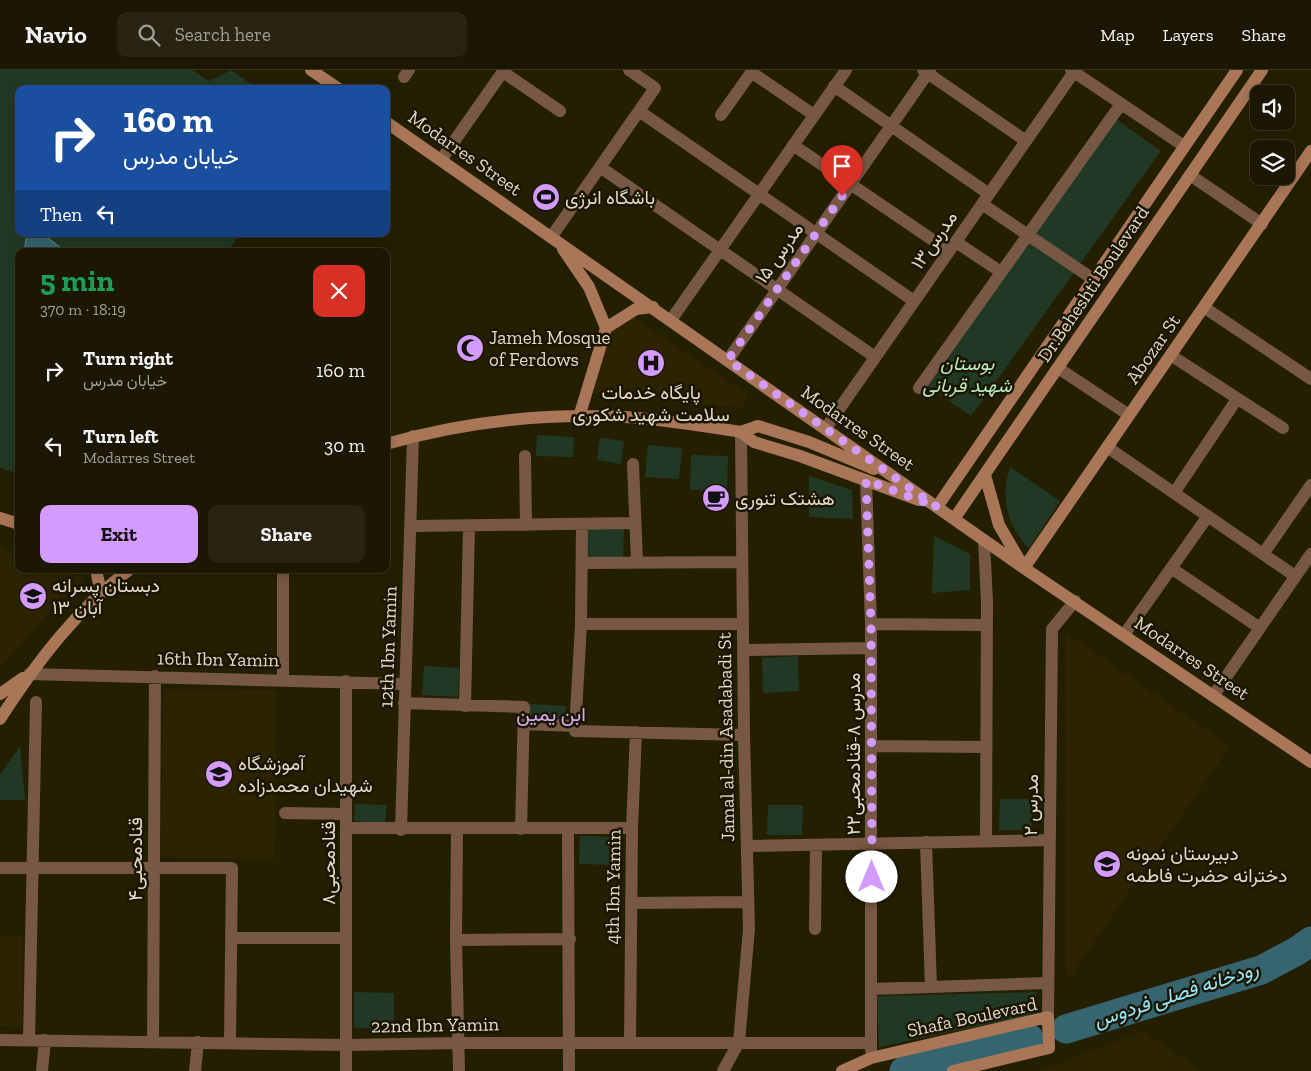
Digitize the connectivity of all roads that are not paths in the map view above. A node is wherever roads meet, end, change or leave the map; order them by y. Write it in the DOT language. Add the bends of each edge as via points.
graph roads {
  1 [pos="312,70"];
  2 [pos="631,70"];
  3 [pos="846,70"];
  4 [pos="1237,70"];
  5 [pos="1262,70"];
  6 [pos="504,71"];
  7 [pos="752,71"];
  8 [pos="927,71"];
  9 [pos="1072,71"];
  10 [pos="333,85"];
  11 [pos="834,86"];
  12 [pos="1122,104"];
  13 [pos="560,111"];
  14 [pos="639,111"];
  15 [pos="721,115"];
  16 [pos="814,115"];
  17 [pos="390,125"];
  18 [pos="891,126"];
  19 [pos="1026,141"];
  20 [pos="793,145"];
  21 [pos="1184,146"];
  22 [pos="1311,152"];
  23 [pos="441,160"];
  24 [pos="600,167"];
  25 [pos="1190,175"];
  26 [pos="851,184"];
  27 [pos="759,194"];
  28 [pos="986,199"];
  29 [pos="1262,224"];
  30 [pos="816,234"];
  31 [pos="1028,235"];
  32 [pos="552,236"];
  33 [pos="953,246"];
  34 [pos="720,250"];
  35 [pos="1001,272"];
  36 [pos="1093,279"];
  37 [pos="777,289"];
  38 [pos="914,301"];
  39 [pos="653,307"];
  40 [pos="1205,308"];
  41 [pos="671,320"];
  42 [pos="606,328"];
  43 [pos="1172,356"];
  44 [pos="875,357"];
  45 [pos="728,360"];
  46 [pos="1058,368"];
  47 [pos="1311,379"];
  48 [pos="919,388"];
  49 [pos="1237,399"];
  50 [pos="1129,415"];
  51 [pos="580,417"];
  52 [pos="826,428"];
  53 [pos="1283,428"];
  54 [pos="741,432"];
  55 [pos="413,436"];
  56 [pos="984,438"];
  57 [pos="390,443"];
  58 [pos="1107,447"];
  59 [pos="1002,450"];
  60 [pos="526,456"];
  61 [pos="633,464"];
  62 [pos="985,475"];
  63 [pos="898,479"];
  64 [pos="866,480"];
  65 [pos="1311,485"];
  66 [pos="1174,493"];
  67 [pos="937,507"];
  68 [pos="1208,516"];
  69 [pos="0,518"];
  70 [pos="954,519"];
  71 [pos="15,523"];
  72 [pos="635,523"];
  73 [pos="582,524"];
  74 [pos="526,525"];
  75 [pos="412,526"];
  76 [pos="469,526"];
  77 [pos="984,540"];
  78 [pos="1263,554"];
  79 [pos="1311,554"];
  80 [pos="637,561"];
  81 [pos="742,562"];
  82 [pos="582,563"];
  83 [pos="1024,568"];
  84 [pos="1171,568"];
  85 [pos="97,573"];
  86 [pos="125,573"];
  87 [pos="283,573"];
  88 [pos="1296,576"];
  89 [pos="100,594"];
  90 [pos="1076,601"];
  91 [pos="581,624"];
  92 [pos="744,624"];
  93 [pos="871,624"];
  94 [pos="987,625"];
  95 [pos="1260,628"];
  96 [pos="1124,635"];
  97 [pos="871,648"];
  98 [pos="744,650"];
  99 [pos="29,674"];
  100 [pos="155,676"];
  101 [pos="283,679"];
  102 [pos="346,681"];
  103 [pos="405,684"];
  104 [pos="0,694"];
  105 [pos="1214,696"];
  106 [pos="36,702"];
  107 [pos="404,703"];
  108 [pos="465,706"];
  109 [pos="0,719"];
  110 [pos="524,724"];
  111 [pos="575,729"];
  112 [pos="636,732"];
  113 [pos="744,735"];
  114 [pos="872,746"];
  115 [pos="986,747"];
  116 [pos="1310,760"];
  117 [pos="285,813"];
  118 [pos="346,814"];
  119 [pos="346,828"];
  120 [pos="632,828"];
  121 [pos="521,829"];
  122 [pos="568,829"];
  123 [pos="401,830"];
  124 [pos="457,830"];
  125 [pos="1050,840"];
  126 [pos="986,841"];
  127 [pos="926,842"];
  128 [pos="872,843"];
  129 [pos="816,845"];
  130 [pos="747,846"];
  131 [pos="0,868"];
  132 [pos="34,868"];
  133 [pos="154,868"];
  134 [pos="748,902"];
  135 [pos="631,903"];
  136 [pos="815,929"];
  137 [pos="231,938"];
  138 [pos="346,938"];
  139 [pos="570,938"];
  140 [pos="456,940"];
  141 [pos="1048,983"];
  142 [pos="931,987"];
  143 [pos="872,989"];
  144 [pos="1048,1017"];
  145 [pos="0,1040"];
  146 [pos="29,1040"];
  147 [pos="44,1040"];
  148 [pos="153,1042"];
  149 [pos="198,1042"];
  150 [pos="230,1042"];
  151 [pos="739,1042"];
  152 [pos="459,1043"];
  153 [pos="569,1043"];
  154 [pos="630,1043"];
  155 [pos="871,1043"];
  156 [pos="347,1046"];
  157 [pos="871,1058"];
  158 [pos="957,1070"];
  159 [pos="42,1071"];
  160 [pos="195,1071"];
  161 [pos="346,1071"];
  162 [pos="459,1071"];
  163 [pos="569,1071"];
  164 [pos="722,1071"];
  165 [pos="842,1071"];
  1 -- 10 [label="main road"];
  2 -- 14 [label="street" via="655,88"];
  3 -- 11 [label="street"];
  4 -- 21 [label="main road, Dr.Beheshti Boulevard"];
  5 -- 25 [label="main road, Dr.Beheshti Boulevard"];
  6 -- 13 [label="street"];
  6 -- 23 [label="street"];
  7 -- 15 [label="street"];
  7 -- 16 [label="street"];
  8 -- 18 [label="street, مدرس ۱۵"];
  8 -- 19 [label="street"];
  9 -- 12 [label="street"];
  9 -- 19 [label="street, مدرس۱۳"];
  11 -- 16 [label="street"];
  11 -- 18 [label="street"];
  12 -- 21 [label="street"];
  12 -- 31 [label="street"];
  14 -- 24 [label="street"];
  14 -- 27 [label="street"];
  16 -- 20 [label="street"];
  17 -- 23 [label="main road, Modarres Street"];
  18 -- 26 [label="street, مدرس ۱۵"];
  18 -- 28 [label="street"];
  19 -- 28 [label="street, مدرس۱۳"];
  20 -- 26 [label="street"];
  20 -- 27 [label="street"];
  21 -- 36 [label="main road, Dr.Beheshti Boulevard"];
  22 -- 29 [label="main road, Abozar St"];
  23 -- 32 [label="main road, Modarres Street"];
  24 -- 32 [label="street"];
  24 -- 34 [label="street"];
  25 -- 29 [label="street"];
  25 -- 46 [label="main road, Dr.Beheshti Boulevard"];
  26 -- 30 [label="street, مدرس ۱۵"];
  26 -- 33 [label="street"];
  27 -- 30 [label="street"];
  27 -- 34 [label="street"];
  28 -- 31 [label="street"];
  28 -- 33 [label="street, مدرس۱۳"];
  29 -- 40 [label="main road, Abozar St"];
  30 -- 37 [label="street, مدرس ۱۵"];
  30 -- 38 [label="street"];
  31 -- 35 [label="street"];
  31 -- 36 [label="street"];
  32 -- 39 [label="main road, Modarres Street"];
  32 -- 42 [label="main road" via="580,271"];
  33 -- 35 [label="street"];
  33 -- 38 [label="street, مدرس۱۳"];
  34 -- 37 [label="street"];
  34 -- 41 [label="street"];
  35 -- 48 [label="street"];
  36 -- 56 [label="main road, Dr.Beheshti Boulevard"];
  37 -- 44 [label="street"];
  37 -- 45 [label="street, مدرس ۱۵"];
  38 -- 44 [label="street, مدرس۱۳"];
  39 -- 41 [label="main road, Modarres Street"];
  39 -- 42 [label="main road" via="636,309"];
  40 -- 43 [label="main road, Abozar St"];
  40 -- 47 [label="street"];
  41 -- 45 [label="main road, Modarres Street"];
  42 -- 51 [label="main road"];
  43 -- 49 [label="street"];
  43 -- 50 [label="main road, Abozar St"];
  44 -- 52 [label="street, مدرس۱۳"];
  45 -- 52 [label="main road, Modarres Street"];
  46 -- 50 [label="street"];
  46 -- 59 [label="main road, Dr.Beheshti Boulevard"];
  49 -- 53 [label="street"];
  49 -- 66 [label="street"];
  50 -- 58 [label="main road, Abozar St"];
  51 -- 54 [label="main road" via="624,417"];
  51 -- 55 [label="main road" via="495,422"];
  52 -- 63 [label="main road, Modarres Street"];
  54 -- 63 [label="main road" via="758,426 809,442"];
  54 -- 64 [label="main road" via="754,442"];
  54 -- 81 [label="street, Jamal al-din Asadabadi St"];
  55 -- 57 [label="main road"];
  55 -- 75 [label="street, 12th Ibn Yamin"];
  56 -- 59 [label="main road"];
  56 -- 67 [label="main road, Dr.Beheshti Boulevard"];
  58 -- 66 [label="street"];
  58 -- 83 [label="main road, Abozar St"];
  59 -- 62 [label="main road, Dr.Beheshti Boulevard"];
  60 -- 74 [label="street"];
  61 -- 72 [label="street"];
  62 -- 70 [label="main road, Dr.Beheshti Boulevard"];
  62 -- 83 [label="main road" via="999,525"];
  63 -- 67 [label="main road, Modarres Street"];
  64 -- 67 [label="main road"];
  64 -- 93 [label="street, مدرس ۸-قنادمحبی۲۲"];
  65 -- 78 [label="street"];
  66 -- 68 [label="street"];
  67 -- 70 [label="main road, Modarres Street"];
  68 -- 78 [label="street"];
  68 -- 84 [label="street"];
  69 -- 71 [label="main road"];
  70 -- 77 [label="main road, Modarres Street"];
  72 -- 73 [label="street"];
  72 -- 80 [label="street"];
  73 -- 74 [label="street"];
  73 -- 82 [label="street"];
  74 -- 76 [label="street"];
  75 -- 76 [label="street"];
  75 -- 103 [label="street, 12th Ibn Yamin"];
  76 -- 108 [label="street"];
  77 -- 83 [label="main road, Modarres Street"];
  77 -- 94 [label="street"];
  78 -- 88 [label="street"];
  79 -- 88 [label="street"];
  80 -- 81 [label="street"];
  80 -- 82 [label="street"];
  81 -- 92 [label="street, Jamal al-din Asadabadi St"];
  82 -- 91 [label="street"];
  83 -- 90 [label="main road, Modarres Street"];
  84 -- 95 [label="street"];
  84 -- 96 [label="street"];
  85 -- 89 [label="main road"];
  86 -- 89 [label="main road"];
  87 -- 101 [label="street"];
  88 -- 95 [label="street"];
  89 -- 99 [label="main road"];
  90 -- 96 [label="main road, Modarres Street"];
  90 -- 125 [label="street, مدرس ۲" via="1052,629"];
  91 -- 92 [label="street"];
  91 -- 111 [label="street"];
  92 -- 98 [label="street, Jamal al-din Asadabadi St"];
  93 -- 94 [label="street"];
  93 -- 97 [label="street, مدرس ۸-قنادمحبی۲۲"];
  94 -- 115 [label="street"];
  95 -- 105 [label="street"];
  96 -- 105 [label="main road, Modarres Street"];
  97 -- 98 [label="street"];
  97 -- 114 [label="street, مدرس ۸-قنادمحبی۲۲"];
  98 -- 113 [label="street, Jamal al-din Asadabadi St"];
  99 -- 100 [label="street, 16th Ibn Yamin"];
  99 -- 104 [label="main road"];
  99 -- 109 [label="main road"];
  100 -- 101 [label="street, 16th Ibn Yamin"];
  100 -- 133 [label="street, قنادمحبی۴"];
  101 -- 102 [label="street, 16th Ibn Yamin"];
  102 -- 103 [label="street, 16th Ibn Yamin"];
  102 -- 118 [label="street, قنادمحبی۸"];
  103 -- 107 [label="street, 12th Ibn Yamin"];
  105 -- 116 [label="main road, Modarres Street"];
  106 -- 132 [label="street"];
  107 -- 108 [label="street"];
  107 -- 123 [label="street, 12th Ibn Yamin"];
  108 -- 110 [label="street" via="524,707"];
  110 -- 111 [label="street"];
  110 -- 121 [label="street"];
  111 -- 112 [label="street"];
  112 -- 113 [label="street"];
  112 -- 120 [label="street, 4th Ibn Yamin"];
  113 -- 130 [label="street, Jamal al-din Asadabadi St"];
  114 -- 115 [label="street"];
  114 -- 128 [label="street, مدرس ۸-قنادمحبی۲۲"];
  115 -- 126 [label="street"];
  117 -- 118 [label="street"];
  118 -- 119 [label="street, قنادمحبی۸"];
  119 -- 123 [label="street"];
  119 -- 138 [label="street, قنادمحبی۸"];
  120 -- 122 [label="street"];
  120 -- 135 [label="street, 4th Ibn Yamin"];
  121 -- 122 [label="street"];
  121 -- 124 [label="street"];
  122 -- 139 [label="street"];
  123 -- 124 [label="street"];
  124 -- 140 [label="street"];
  125 -- 126 [label="street"];
  125 -- 141 [label="street, مدرس ۲"];
  126 -- 127 [label="street"];
  127 -- 128 [label="street"];
  127 -- 142 [label="street"];
  128 -- 129 [label="street"];
  128 -- 143 [label="street, مدرس ۸-قنادمحبی۲۲"];
  129 -- 130 [label="street"];
  129 -- 136 [label="street"];
  130 -- 134 [label="street, Jamal al-din Asadabadi St"];
  131 -- 132 [label="street"];
  132 -- 133 [label="street"];
  132 -- 146 [label="street"];
  133 -- 137 [label="street" via="232,868"];
  133 -- 148 [label="street, قنادمحبی۴"];
  134 -- 135 [label="street"];
  134 -- 151 [label="street, Jamal al-din Asadabadi St" via="749,929"];
  135 -- 154 [label="street, 4th Ibn Yamin"];
  137 -- 138 [label="street"];
  137 -- 150 [label="street"];
  138 -- 156 [label="street, قنادمحبی۸"];
  139 -- 140 [label="street"];
  139 -- 153 [label="street"];
  140 -- 152 [label="street"];
  141 -- 142 [label="street"];
  141 -- 144 [label="street, مدرس ۲"];
  142 -- 143 [label="street"];
  143 -- 155 [label="street, مدرس ۸-قنادمحبی۲۲"];
  144 -- 157 [label="main road, Shafa Boulevard"];
  144 -- 158 [label="main road, Shafa Boulevard" via="1049,1048"];
  145 -- 146 [label="street, 22nd Ibn Yamin"];
  146 -- 147 [label="street, 22nd Ibn Yamin"];
  147 -- 148 [label="street, 22nd Ibn Yamin"];
  147 -- 159 [label="street"];
  148 -- 149 [label="street, 22nd Ibn Yamin"];
  149 -- 150 [label="street, 22nd Ibn Yamin"];
  149 -- 160 [label="street"];
  150 -- 156 [label="street, 22nd Ibn Yamin"];
  151 -- 154 [label="street, 22nd Ibn Yamin"];
  151 -- 155 [label="street, 22nd Ibn Yamin"];
  151 -- 164 [label="street"];
  152 -- 153 [label="street, 22nd Ibn Yamin"];
  152 -- 156 [label="street, 22nd Ibn Yamin"];
  152 -- 162 [label="street"];
  153 -- 154 [label="street, 22nd Ibn Yamin"];
  153 -- 163 [label="street"];
  155 -- 157 [label="street, مدرس ۸-قنادمحبی۲۲"];
  156 -- 161 [label="street, قنادمحبی۸"];
  157 -- 165 [label="main road, Shafa Boulevard"];
}
